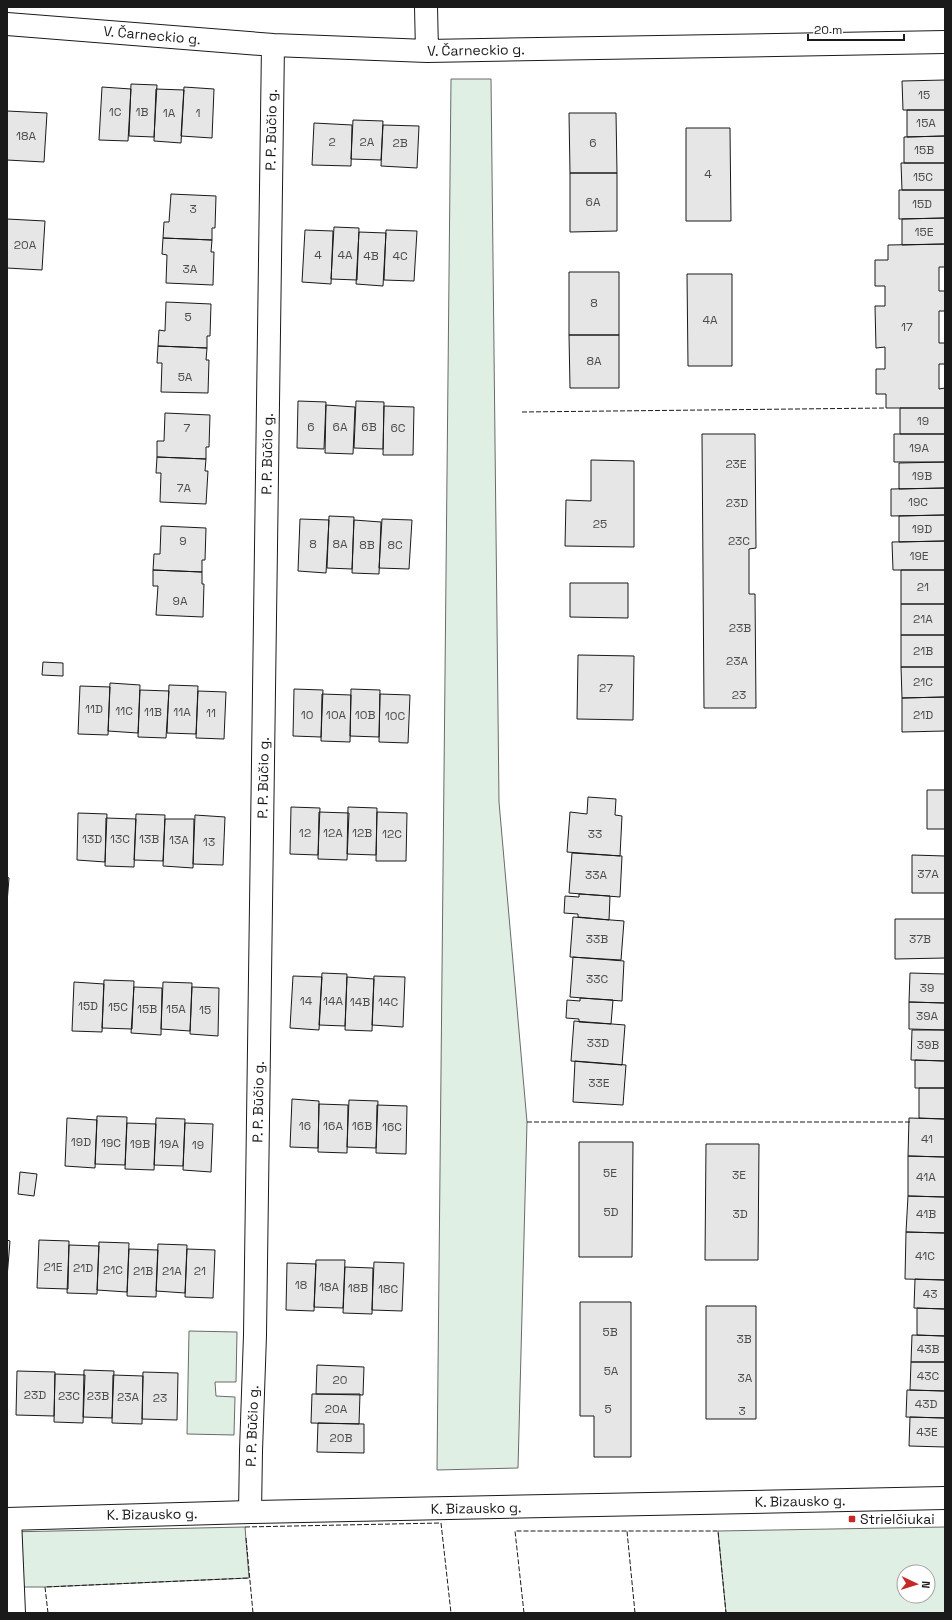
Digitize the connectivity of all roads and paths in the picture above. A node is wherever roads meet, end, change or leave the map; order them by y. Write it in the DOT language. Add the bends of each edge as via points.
graph roads {
  1 [pos="426,7"];
  2 [pos="7,24"];
  3 [pos="945,42"];
  4 [pos="273,45"];
  5 [pos="427,51"];
  6 [pos="945,1498"];
  7 [pos="250,1512"];
  8 [pos="9,1519"];
  9 [pos="14,1613"];
  1 -- 5 [label="street"];
  2 -- 4 [label="street, V. Čarneckio g."];
  3 -- 5 [label="street, V. Čarneckio g."];
  4 -- 5 [label="street, V. Čarneckio g."];
  4 -- 7 [label="street, P. P. Būčio g." via="255,1335"];
  6 -- 7 [label="street, K. Bizausko g."];
  7 -- 8 [label="street, K. Bizausko g."];
  8 -- 9 [label="street"];
}
